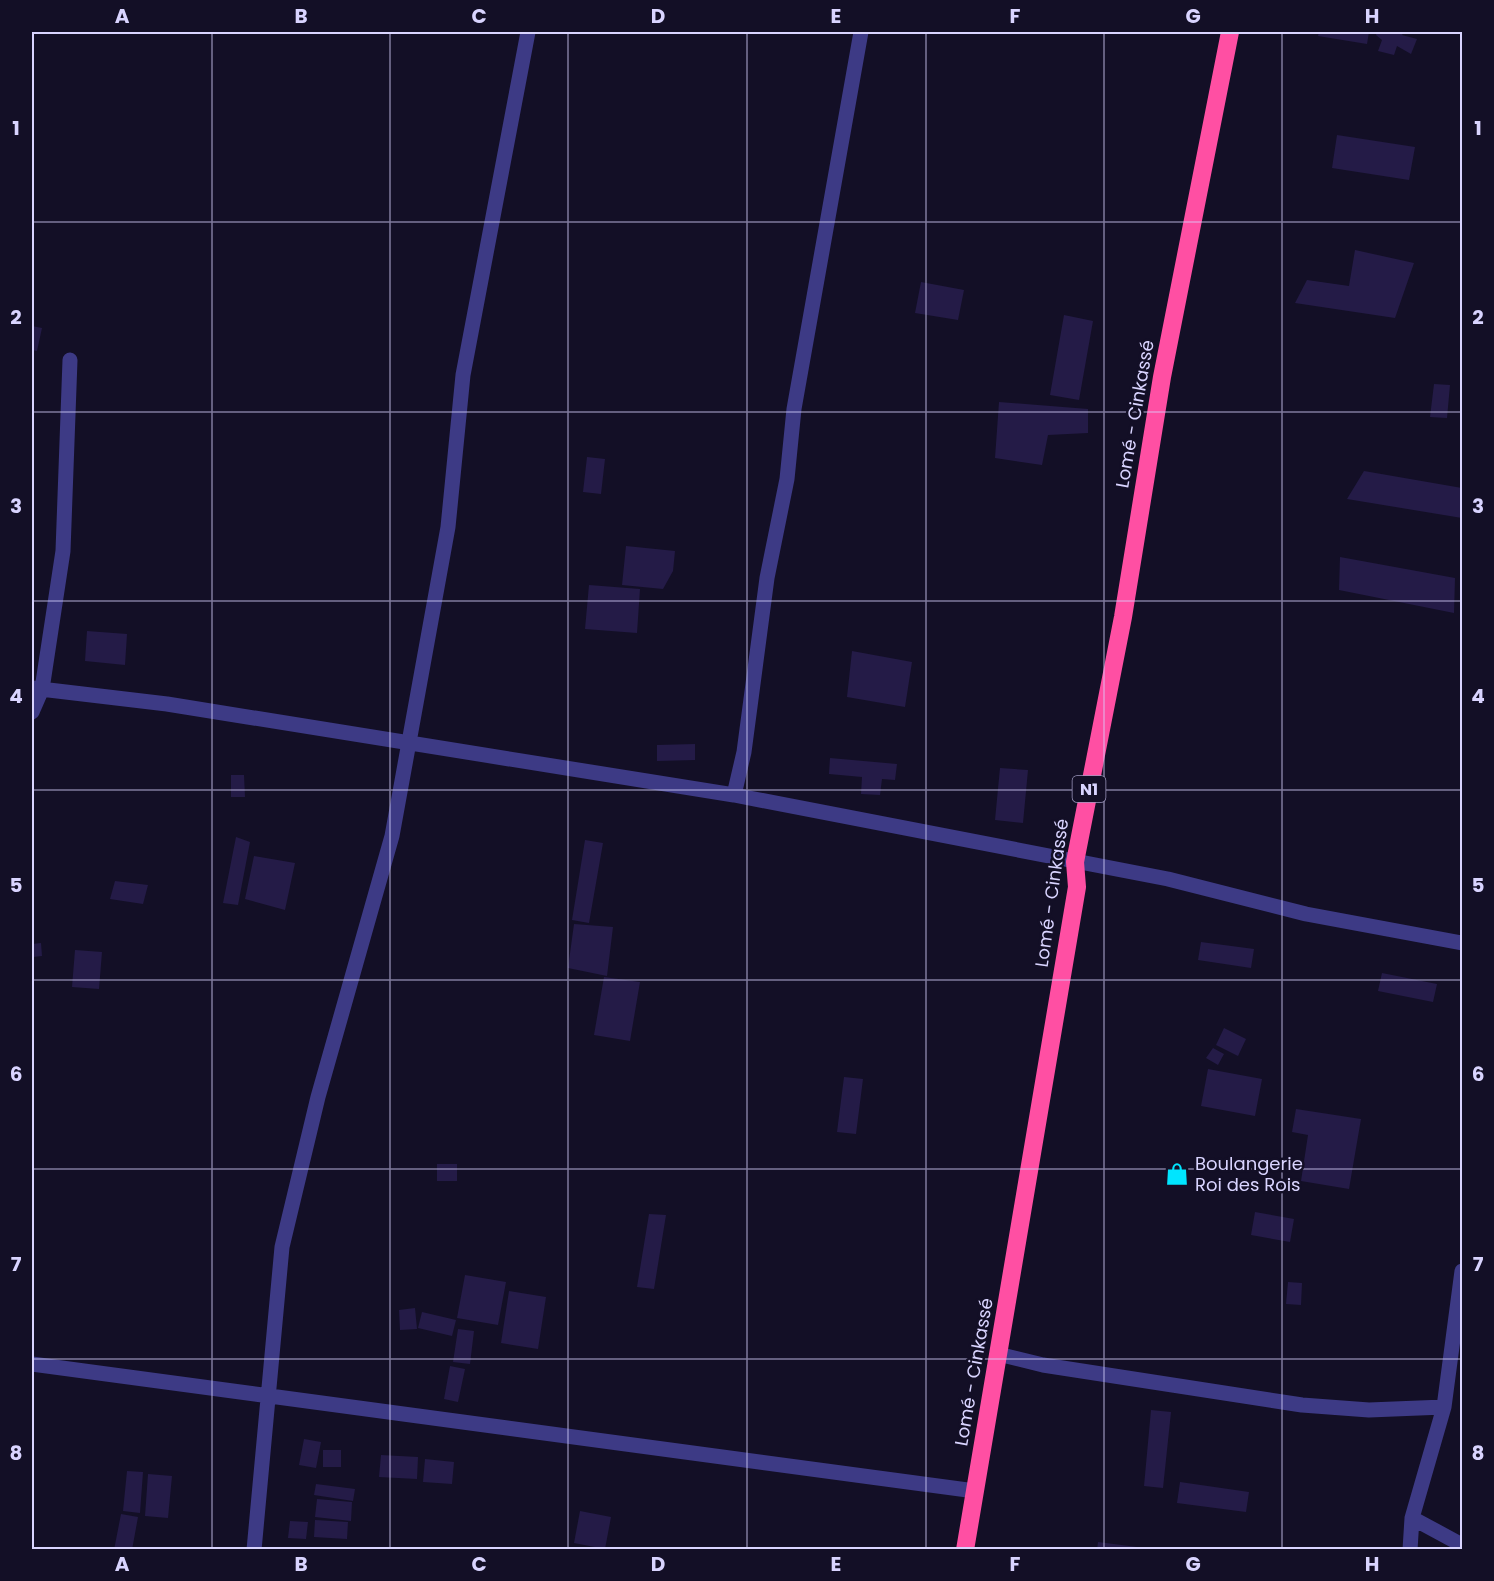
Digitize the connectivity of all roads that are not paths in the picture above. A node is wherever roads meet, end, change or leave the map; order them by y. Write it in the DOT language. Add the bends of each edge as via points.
graph roads {
  1 [pos="528,32"];
  2 [pos="861,32"];
  3 [pos="1230,32"];
  4 [pos="70,360"];
  5 [pos="37,688"];
  6 [pos="32,712"];
  7 [pos="410,744"];
  8 [pos="734,795"];
  9 [pos="1075,862"];
  10 [pos="1462,943"];
  11 [pos="1462,1271"];
  12 [pos="998,1354"];
  13 [pos="32,1364"];
  14 [pos="269,1397"];
  15 [pos="1444,1407"];
  16 [pos="975,1491"];
  17 [pos="1412,1518"];
  18 [pos="1462,1545"];
  19 [pos="254,1550"];
  20 [pos="965,1550"];
  21 [pos="1410,1550"];
  1 -- 7 [label="street" via="463,375 448,526"];
  2 -- 8 [label="street" via="794,409 788,479 766,578 744,752"];
  3 -- 9 [label="highway, Lomé - Cinkassé / N1" via="1162,377 1123,617"];
  4 -- 5 [label="street" via="63,551"];
  5 -- 6 [label="street"];
  5 -- 7 [label="street" via="167,704"];
  7 -- 8 [label="street"];
  7 -- 14 [label="street" via="392,836 318,1097 282,1247"];
  8 -- 9 [label="street"];
  9 -- 10 [label="street" via="1168,879 1306,914"];
  9 -- 12 [label="highway, Lomé - Cinkassé / N1" via="1077,886"];
  11 -- 15 [label="street"];
  12 -- 15 [label="street" via="1043,1365 1302,1405 1369,1410"];
  12 -- 16 [label="highway, Lomé - Cinkassé / N1"];
  13 -- 14 [label="street"];
  14 -- 16 [label="street"];
  14 -- 19 [label="street"];
  15 -- 17 [label="street"];
  16 -- 20 [label="highway, Lomé - Cinkassé / N1"];
  17 -- 18 [label="street"];
  17 -- 21 [label="street"];
}
